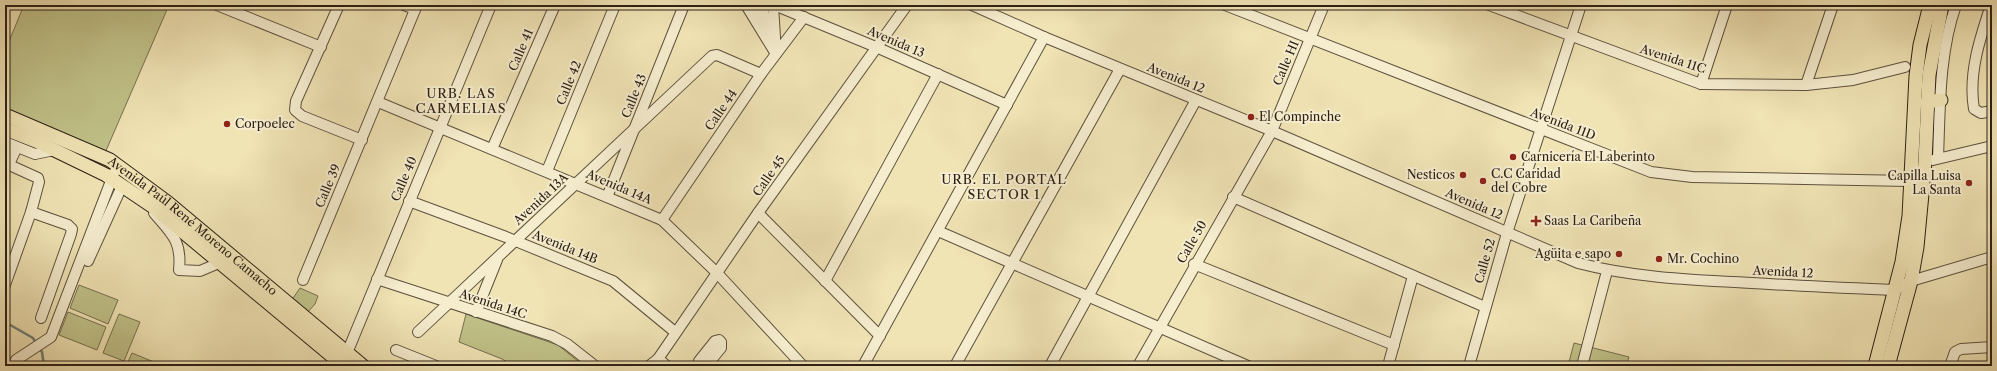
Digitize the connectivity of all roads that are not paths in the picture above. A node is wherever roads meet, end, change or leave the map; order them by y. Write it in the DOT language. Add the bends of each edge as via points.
graph roads {
  1 [pos="217,5"];
  2 [pos="339,5"];
  3 [pos="404,5"];
  4 [pos="491,5"];
  5 [pos="555,5"];
  6 [pos="615,5"];
  7 [pos="684,5"];
  8 [pos="746,5"];
  9 [pos="758,5"];
  10 [pos="761,5"];
  11 [pos="774,5"];
  12 [pos="907,5"];
  13 [pos="972,5"];
  14 [pos="1225,5"];
  15 [pos="1324,5"];
  16 [pos="1489,5"];
  17 [pos="1581,5"];
  18 [pos="1727,5"];
  19 [pos="1834,5"];
  20 [pos="1930,5"];
  21 [pos="1942,5"];
  22 [pos="1956,5"];
  23 [pos="416,7"];
  24 [pos="1991,10"];
  25 [pos="804,17"];
  26 [pos="1570,36"];
  27 [pos="1044,37"];
  28 [pos="1311,39"];
  29 [pos="320,47"];
  30 [pos="876,47"];
  31 [pos="776,54"];
  32 [pos="1905,67"];
  33 [pos="1120,69"];
  34 [pos="761,74"];
  35 [pos="938,74"];
  36 [pos="1701,84"];
  37 [pos="1806,86"];
  38 [pos="1196,100"];
  39 [pos="1941,100"];
  40 [pos="378,102"];
  41 [pos="1927,102"];
  42 [pos="1007,105"];
  43 [pos="1992,111"];
  44 [pos="5,115"];
  45 [pos="440,127"];
  46 [pos="5,129"];
  47 [pos="1541,129"];
  48 [pos="1272,131"];
  49 [pos="362,140"];
  50 [pos="11,144"];
  51 [pos="1992,146"];
  52 [pos="492,149"];
  53 [pos="54,150"];
  54 [pos="1938,158"];
  55 [pos="6,161"];
  56 [pos="1925,162"];
  57 [pos="118,166"];
  58 [pos="547,171"];
  59 [pos="1910,181"];
  60 [pos="117,182"];
  61 [pos="607,197"];
  62 [pos="1233,197"];
  63 [pos="141,199"];
  64 [pos="409,201"];
  65 [pos="31,212"];
  66 [pos="758,213"];
  67 [pos="662,220"];
  68 [pos="938,231"];
  69 [pos="1507,233"];
  70 [pos="506,237"];
  71 [pos="1992,257"];
  72 [pos="88,260"];
  73 [pos="1011,262"];
  74 [pos="219,263"];
  75 [pos="1194,264"];
  76 [pos="1607,271"];
  77 [pos="717,273"];
  78 [pos="1413,276"];
  79 [pos="377,279"];
  80 [pos="303,280"];
  81 [pos="825,281"];
  82 [pos="1911,281"];
  83 [pos="5,286"];
  84 [pos="1894,290"];
  85 [pos="1087,297"];
  86 [pos="1485,307"];
  87 [pos="476,312"];
  88 [pos="41,318"];
  89 [pos="1160,328"];
  90 [pos="418,332"];
  91 [pos="675,332"];
  92 [pos="880,336"];
  93 [pos="1394,345"];
  94 [pos="1992,347"];
  95 [pos="396,350"];
  96 [pos="344,360"];
  97 [pos="654,363"];
  98 [pos="14,366"];
  99 [pos="363,366"];
  100 [pos="436,366"];
  101 [pos="595,366"];
  102 [pos="667,366"];
  103 [pos="699,366"];
  104 [pos="706,366"];
  105 [pos="803,366"];
  106 [pos="863,366"];
  107 [pos="955,366"];
  108 [pos="1050,366"];
  109 [pos="1138,366"];
  110 [pos="1248,366"];
  111 [pos="1388,366"];
  112 [pos="1469,366"];
  113 [pos="1582,366"];
  114 [pos="1875,366"];
  115 [pos="1888,366"];
  116 [pos="1950,366"];
  1 -- 29 [label="street"];
  2 -- 29 [label="street"];
  3 -- 23 [label="street"];
  4 -- 45 [label="street, Calle 40"];
  5 -- 52 [label="street, Calle 41"];
  6 -- 58 [label="street, Calle 42"];
  7 -- 61 [label="street, Calle 43"];
  8 -- 31 [label="street"];
  9 -- 31 [label="street"];
  10 -- 31 [label="street"];
  11 -- 25 [label="street, Avenida 13"];
  11 -- 31 [label="street"];
  12 -- 30 [label="street, Calle 45"];
  13 -- 27 [label="street, Avenida 12"];
  14 -- 28 [label="street, Avenida 11D"];
  15 -- 28 [label="street, Calle HI"];
  16 -- 26 [label="street, Avenida 11C"];
  17 -- 26 [label="street, Calle 52"];
  18 -- 36 [label="street"];
  19 -- 37 [label="street"];
  20 -- 59 [label="main road" via="1920,45 1916,76"];
  21 -- 41 [label="main road"];
  22 -- 39 [label="street" via="1946,49"];
  23 -- 40 [label="street, Calle 39"];
  24 -- 43 [label="street" via="1978,48 1972,99 1974,109 1981,114"];
  25 -- 30 [label="street, Avenida 13"];
  25 -- 31 [label="street, Calle 44"];
  26 -- 36 [label="street, Avenida 11C"];
  26 -- 47 [label="street, Calle 52"];
  27 -- 33 [label="street, Avenida 12"];
  27 -- 42 [label="street"];
  28 -- 47 [label="street, Avenida 11D"];
  28 -- 48 [label="street, Calle HI"];
  29 -- 49 [label="street" via="296,101 295,110 302,116"];
  30 -- 35 [label="street, Avenida 13"];
  30 -- 66 [label="street, Calle 45"];
  31 -- 34 [label="street, Calle 44"];
  32 -- 37 [label="street, Avenida 11C" via="1853,80"];
  33 -- 38 [label="street, Avenida 12"];
  33 -- 73 [label="street"];
  34 -- 67 [label="street, Calle 44"];
  34 -- 90 [label="street, Avenida 13A" via="717,55 712,56"];
  35 -- 42 [label="street, Avenida 13"];
  35 -- 81 [label="street"];
  36 -- 37 [label="street, Avenida 11C"];
  38 -- 48 [label="street, Avenida 12"];
  38 -- 85 [label="street"];
  39 -- 41 [label="main road"];
  39 -- 54 [label="street"];
  40 -- 45 [label="street, Avenida 14A"];
  40 -- 49 [label="street, Calle 39"];
  41 -- 56 [label="main road"];
  42 -- 68 [label="street"];
  44 -- 57 [label="main road, Avenida Paúl René Moreno Camacho" via="110,160"];
  45 -- 52 [label="street, Avenida 14A"];
  45 -- 64 [label="street, Calle 40"];
  46 -- 53 [label="main road, Avenida Paúl René Moreno Camacho"];
  47 -- 59 [label="street, Avenida 11D" via="1640,168 1667,175"];
  47 -- 69 [label="street, Calle 52"];
  48 -- 62 [label="street, Calle 50"];
  48 -- 69 [label="street, Avenida 12"];
  49 -- 80 [label="street, Calle 39"];
  50 -- 53 [label="street" via="36,154"];
  50 -- 55 [label="street"];
  51 -- 54 [label="street"];
  52 -- 58 [label="street, Avenida 14A"];
  53 -- 60 [label="main road, Avenida Paúl René Moreno Camacho"];
  54 -- 56 [label="street"];
  55 -- 65 [label="street" via="38,178"];
  56 -- 82 [label="main road"];
  57 -- 60 [label="street"];
  57 -- 96 [label="main road, Avenida Paúl René Moreno Camacho" via="167,202"];
  58 -- 61 [label="street, Avenida 14A"];
  59 -- 84 [label="main road" via="1906,238"];
  60 -- 63 [label="main road, Avenida Paúl René Moreno Camacho"];
  60 -- 72 [label="street"];
  60 -- 98 [label="street" via="51,336 16,360"];
  61 -- 67 [label="street, Avenida 14A"];
  62 -- 75 [label="street, Calle 50"];
  62 -- 78 [label="street"];
  63 -- 74 [label="main road, Avenida Paúl René Moreno Camacho"];
  63 -- 74 [label="street" via="178,244 179,270 200,271"];
  64 -- 70 [label="street, Avenida 14B"];
  64 -- 79 [label="street, Calle 40"];
  65 -- 83 [label="street"];
  65 -- 88 [label="street" via="68,225 72,229"];
  66 -- 77 [label="street, Calle 45"];
  66 -- 81 [label="street"];
  67 -- 77 [label="street, Avenida 14A"];
  68 -- 73 [label="street"];
  68 -- 92 [label="street"];
  69 -- 76 [label="street, Avenida 12" via="1578,263"];
  69 -- 86 [label="street, Calle 52"];
  70 -- 87 [label="street"];
  70 -- 91 [label="street, Avenida 14B" via="613,281"];
  71 -- 82 [label="street, Avenida 12"];
  73 -- 85 [label="street"];
  73 -- 107 [label="street"];
  74 -- 96 [label="main road, Avenida Paúl René Moreno Camacho"];
  75 -- 89 [label="street, Calle 50"];
  75 -- 93 [label="street"];
  76 -- 84 [label="street, Avenida 12" via="1640,276 1774,286"];
  76 -- 113 [label="street"];
  77 -- 91 [label="street, Calle 45"];
  77 -- 105 [label="street, Avenida 14A"];
  78 -- 86 [label="street"];
  78 -- 93 [label="street"];
  79 -- 87 [label="street, Avenida 14C"];
  79 -- 96 [label="street, Calle 40"];
  81 -- 92 [label="street"];
  82 -- 84 [label="street, Avenida 12"];
  82 -- 115 [label="main road"];
  84 -- 114 [label="main road"];
  85 -- 89 [label="street"];
  85 -- 108 [label="street"];
  86 -- 112 [label="street, Calle 52"];
  87 -- 101 [label="street, Avenida 14C" via="559,340"];
  89 -- 109 [label="street, Calle 50"];
  89 -- 110 [label="street"];
  91 -- 97 [label="street, Calle 45"];
  92 -- 106 [label="street"];
  93 -- 111 [label="street"];
  94 -- 116 [label="street" via="1961,349 1955,352"];
  95 -- 100 [label="street"];
  96 -- 99 [label="main road, Avenida Paúl René Moreno Camacho"];
  97 -- 102 [label="street"];
  103 -- 104 [label="street" via="699,361 714,341 718,340 721,342 721,348"];
}
